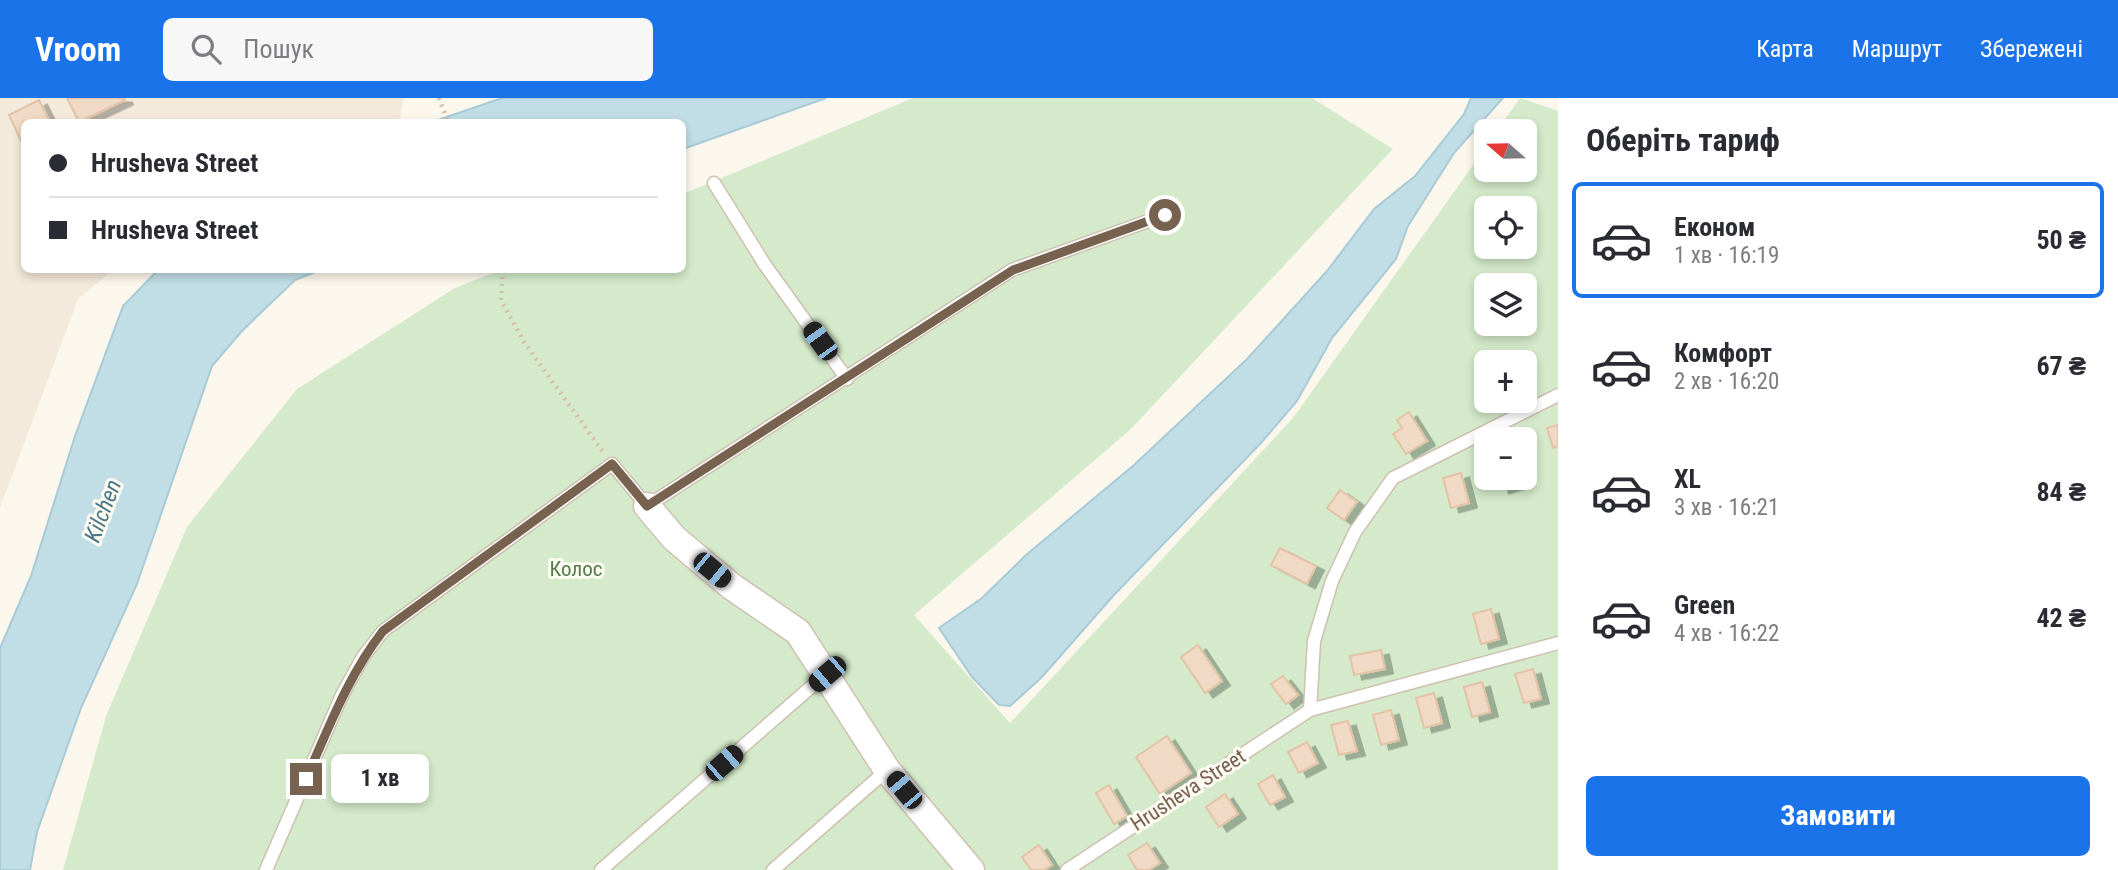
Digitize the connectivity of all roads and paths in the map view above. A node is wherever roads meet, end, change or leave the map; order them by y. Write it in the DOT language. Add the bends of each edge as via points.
graph roads {
  1 [pos="439,98"];
  2 [pos="447,119"];
  3 [pos="714,183"];
  4 [pos="1165,215"];
  5 [pos="503,273"];
  6 [pos="847,379"];
  7 [pos="1558,395"];
  8 [pos="612,464"];
  9 [pos="647,506"];
  10 [pos="1558,643"];
  11 [pos="827,674"];
  12 [pos="1310,710"];
  13 [pos="887,770"];
  14 [pos="266,870"];
  15 [pos="601,870"];
  16 [pos="773,870"];
  17 [pos="971,870"];
  18 [pos="1067,870"];
  1 -- 2 [label="path"];
  3 -- 6 [label="lane" via="765,265"];
  4 -- 6 [label="lane" via="1013,270"];
  5 -- 8 [label="path" via="501,300 524,342"];
  6 -- 9 [label="lane"];
  7 -- 12 [label="lane" via="1393,478 1355,532 1332,581 1314,641"];
  8 -- 9 [label="lane"];
  8 -- 14 [label="lane" via="383,631 342,695"];
  9 -- 11 [label="street" via="674,538 731,586 798,632"];
  10 -- 12 [label="lane, Hrusheva Street"];
  11 -- 13 [label="street"];
  11 -- 15 [label="lane"];
  12 -- 18 [label="lane, Hrusheva Street"];
  13 -- 16 [label="lane"];
  13 -- 17 [label="street"];
}
